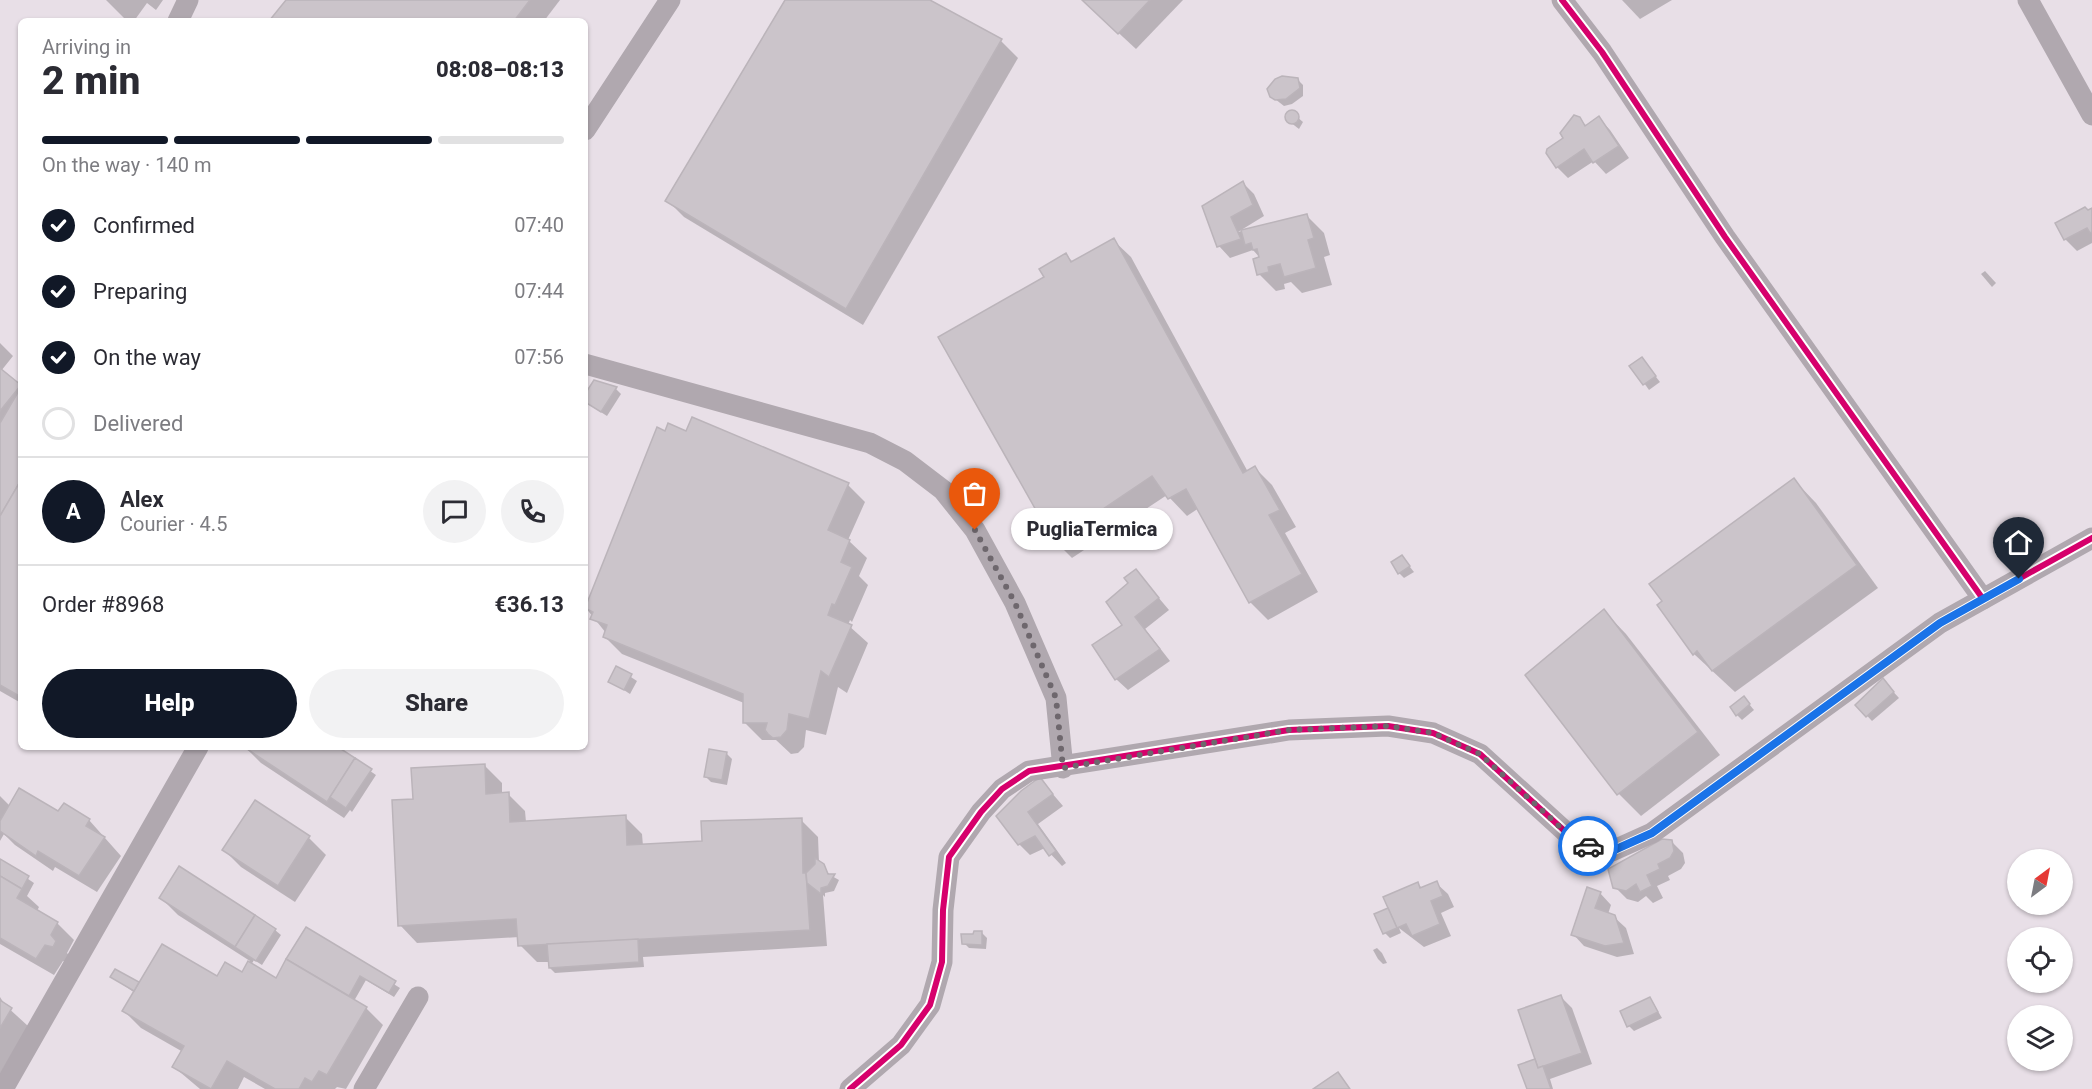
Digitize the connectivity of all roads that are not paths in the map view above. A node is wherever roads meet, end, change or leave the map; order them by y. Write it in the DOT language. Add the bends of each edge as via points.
graph roads {
  1 [pos="188,0"];
  2 [pos="670,0"];
  3 [pos="1562,0"];
  4 [pos="2028,0"];
  5 [pos="179,18"];
  6 [pos="2092,115"];
  7 [pos="588,125"];
  8 [pos="588,365"];
  9 [pos="2092,538"];
  10 [pos="1983,599"];
  11 [pos="196,750"];
  12 [pos="1063,768"];
  13 [pos="418,997"];
  14 [pos="3,1089"];
  15 [pos="364,1089"];
  16 [pos="850,1089"];
  1 -- 5 [label="street"];
  2 -- 7 [label="street"];
  3 -- 10 [label="street"];
  4 -- 6 [label="street"];
  8 -- 12 [label="street" via="870,443 905,461 943,490 975,530 1019,612 1056,698"];
  9 -- 10 [label="street"];
  10 -- 12 [label="street" via="1940,623 1652,833 1612,851 1580,845 1480,754 1433,733 1388,726 1289,730"];
  11 -- 14 [label="street"];
  12 -- 16 [label="street" via="1029,771 1007,784 949,857 942,962 930,1005 901,1045"];
  13 -- 15 [label="street"];
}
